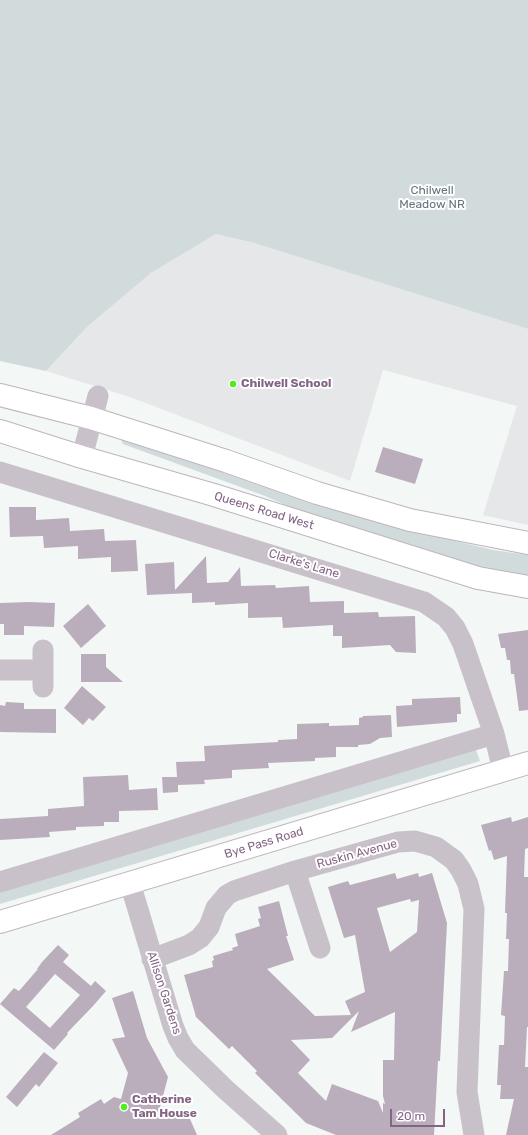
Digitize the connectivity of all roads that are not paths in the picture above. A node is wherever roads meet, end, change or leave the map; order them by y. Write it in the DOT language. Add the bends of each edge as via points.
graph roads {
  1 [pos="0,395"];
  2 [pos="98,396"];
  3 [pos="91,418"];
  4 [pos="0,431"];
  5 [pos="82,457"];
  6 [pos="0,472"];
  7 [pos="528,543"];
  8 [pos="528,587"];
  9 [pos="43,669"];
  10 [pos="0,670"];
  11 [pos="494,734"];
  12 [pos="528,763"];
  13 [pos="502,770"];
  14 [pos="294,870"];
  15 [pos="0,882"];
  16 [pos="130,883"];
  17 [pos="0,922"];
  18 [pos="320,948"];
  19 [pos="152,959"];
  20 [pos="277,1135"];
  21 [pos="474,1135"];
  1 -- 3 [label="main road"];
  2 -- 3 [label="street"];
  3 -- 5 [label="street"];
  3 -- 7 [label="main road" via="317,493 403,518"];
  4 -- 5 [label="main road, Queens Road West"];
  5 -- 8 [label="main road, Queens Road West" via="214,495 478,578"];
  6 -- 11 [label="street, Clarke's Lane" via="424,602 455,628 470,661"];
  9 -- 10 [label="street"];
  11 -- 13 [label="street, Clarke's Lane"];
  11 -- 15 [label="street"];
  12 -- 13 [label="main road, Bye Pass Road"];
  13 -- 16 [label="main road, Bye Pass Road"];
  14 -- 18 [label="street"];
  14 -- 19 [label="street, Ruskin Avenue" via="226,895 216,908 209,927 200,938 189,945"];
  14 -- 21 [label="street, Ruskin Avenue" via="398,842 415,841 436,847 454,860 461,870 468,884 474,908 467,1092"];
  16 -- 17 [label="main road, Bye Pass Road"];
  16 -- 19 [label="street, Allison Gardens"];
  19 -- 20 [label="street, Allison Gardens" via="173,1026 185,1050"];
}
